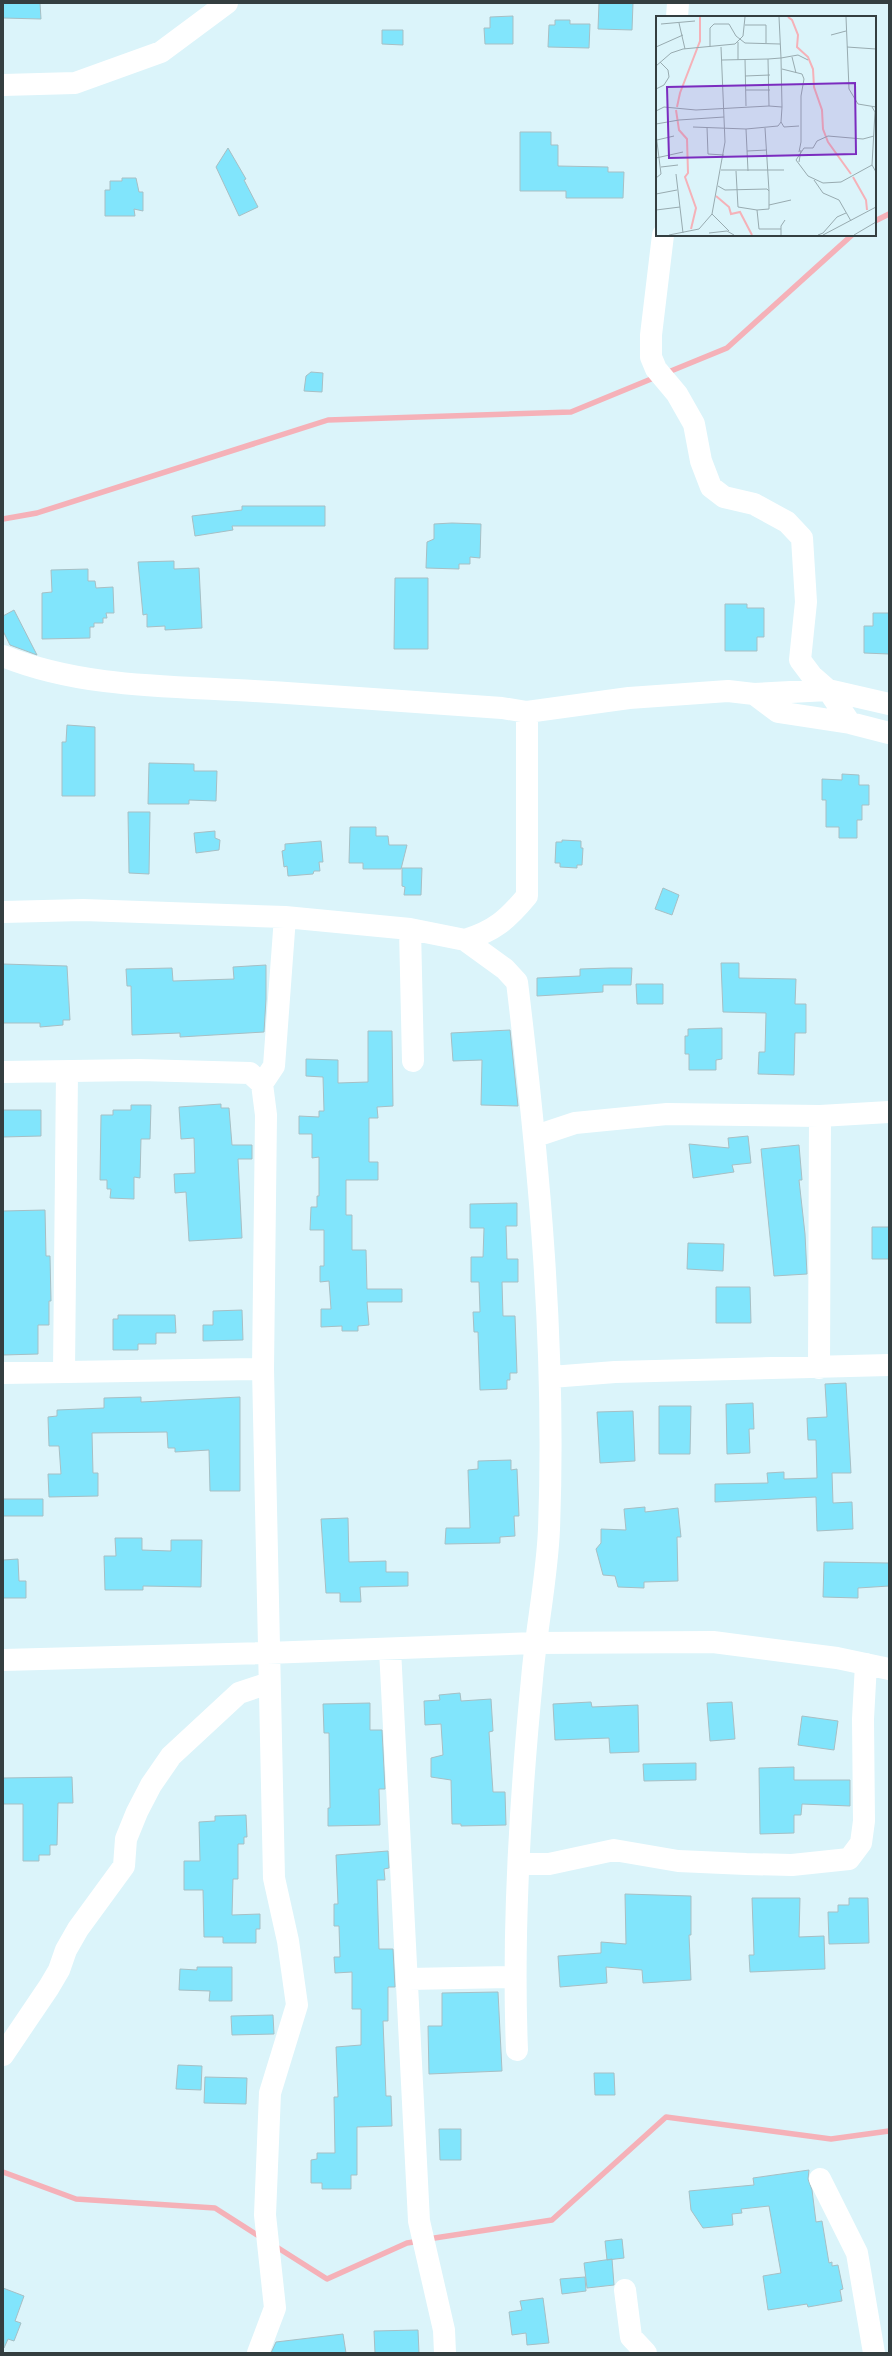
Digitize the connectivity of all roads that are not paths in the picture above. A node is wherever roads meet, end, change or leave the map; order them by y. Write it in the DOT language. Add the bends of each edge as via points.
graph roads {
  1 [pos="227,3"];
  2 [pos="678,3"];
  3 [pos="677,16"];
  4 [pos="3,85"];
  5 [pos="663,236"];
  6 [pos="3,656"];
  7 [pos="828,690"];
  8 [pos="754,694"];
  9 [pos="889,704"];
  10 [pos="527,712"];
  11 [pos="850,723"];
  12 [pos="889,733"];
  13 [pos="3,912"];
  14 [pos="285,918"];
  15 [pos="410,929"];
  16 [pos="465,940"];
  17 [pos="413,1061"];
  18 [pos="3,1072"];
  19 [pos="67,1072"];
  20 [pos="262,1084"];
  21 [pos="889,1112"];
  22 [pos="820,1116"];
  23 [pos="536,1136"];
  24 [pos="889,1365"];
  25 [pos="819,1368"];
  26 [pos="263,1369"];
  27 [pos="64,1372"];
  28 [pos="3,1373"];
  29 [pos="551,1377"];
  30 [pos="535,1643"];
  31 [pos="390,1648"];
  32 [pos="268,1653"];
  33 [pos="3,1660"];
  34 [pos="866,1664"];
  35 [pos="889,1669"];
  36 [pos="269,1683"];
  37 [pos="520,1864"];
  38 [pos="514,1977"];
  39 [pos="408,1979"];
  40 [pos="518,2050"];
  41 [pos="3,2055"];
  42 [pos="820,2179"];
  43 [pos="625,2290"];
  44 [pos="258,2353"];
  45 [pos="445,2353"];
  46 [pos="646,2353"];
  47 [pos="874,2353"];
  1 -- 4 [label="street" via="161,52 75,83"];
  2 -- 3 [label="street"];
  5 -- 7 [label="street" via="651,335 651,357 656,369 676,394 694,424 701,461 711,487 724,497 754,504 787,522 802,538 806,602 800,660 812,676"];
  6 -- 10 [label="street" via="43,671 144,686 317,695"];
  7 -- 8 [label="street"];
  7 -- 9 [label="street"];
  7 -- 11 [label="street"];
  8 -- 10 [label="street" via="728,691 629,698"];
  8 -- 11 [label="street" via="778,712"];
  10 -- 16 [label="street" via="527,896 514,911 487,933"];
  11 -- 12 [label="street"];
  13 -- 14 [label="street" via="83,910"];
  14 -- 15 [label="street"];
  14 -- 20 [label="street" via="274,1066"];
  15 -- 16 [label="street"];
  15 -- 17 [label="street"];
  16 -- 23 [label="street" via="505,969 517,982"];
  18 -- 19 [label="street"];
  19 -- 20 [label="street" via="139,1070 250,1073"];
  19 -- 27 [label="street"];
  20 -- 26 [label="street" via="266,1115"];
  21 -- 22 [label="street"];
  22 -- 23 [label="street" via="667,1114 575,1123"];
  22 -- 25 [label="street"];
  23 -- 29 [label="street"];
  24 -- 25 [label="street"];
  25 -- 29 [label="street" via="616,1372"];
  26 -- 27 [label="street"];
  26 -- 32 [label="street"];
  27 -- 28 [label="street"];
  29 -- 30 [label="street" via="549,1532"];
  30 -- 31 [label="street"];
  30 -- 34 [label="street" via="713,1642"];
  30 -- 37 [label="street"];
  31 -- 32 [label="street"];
  31 -- 39 [label="street"];
  32 -- 33 [label="street"];
  32 -- 36 [label="street"];
  34 -- 35 [label="street"];
  34 -- 37 [label="street" via="863,1720 864,1821 861,1843 849,1859 792,1865 746,1864 678,1861 614,1850 549,1864"];
  36 -- 41 [label="street" via="239,1693 171,1756 151,1785 126,1839 124,1866 78,1929 49,1987"];
  36 -- 44 [label="street" via="274,1878 288,1941 297,2005 270,2092 265,2215 275,2308"];
  37 -- 38 [label="street"];
  38 -- 39 [label="street"];
  38 -- 40 [label="street"];
  39 -- 45 [label="street" via="419,2221 444,2330"];
  42 -- 47 [label="street" via="857,2253"];
  43 -- 46 [label="street" via="631,2337"];
}
